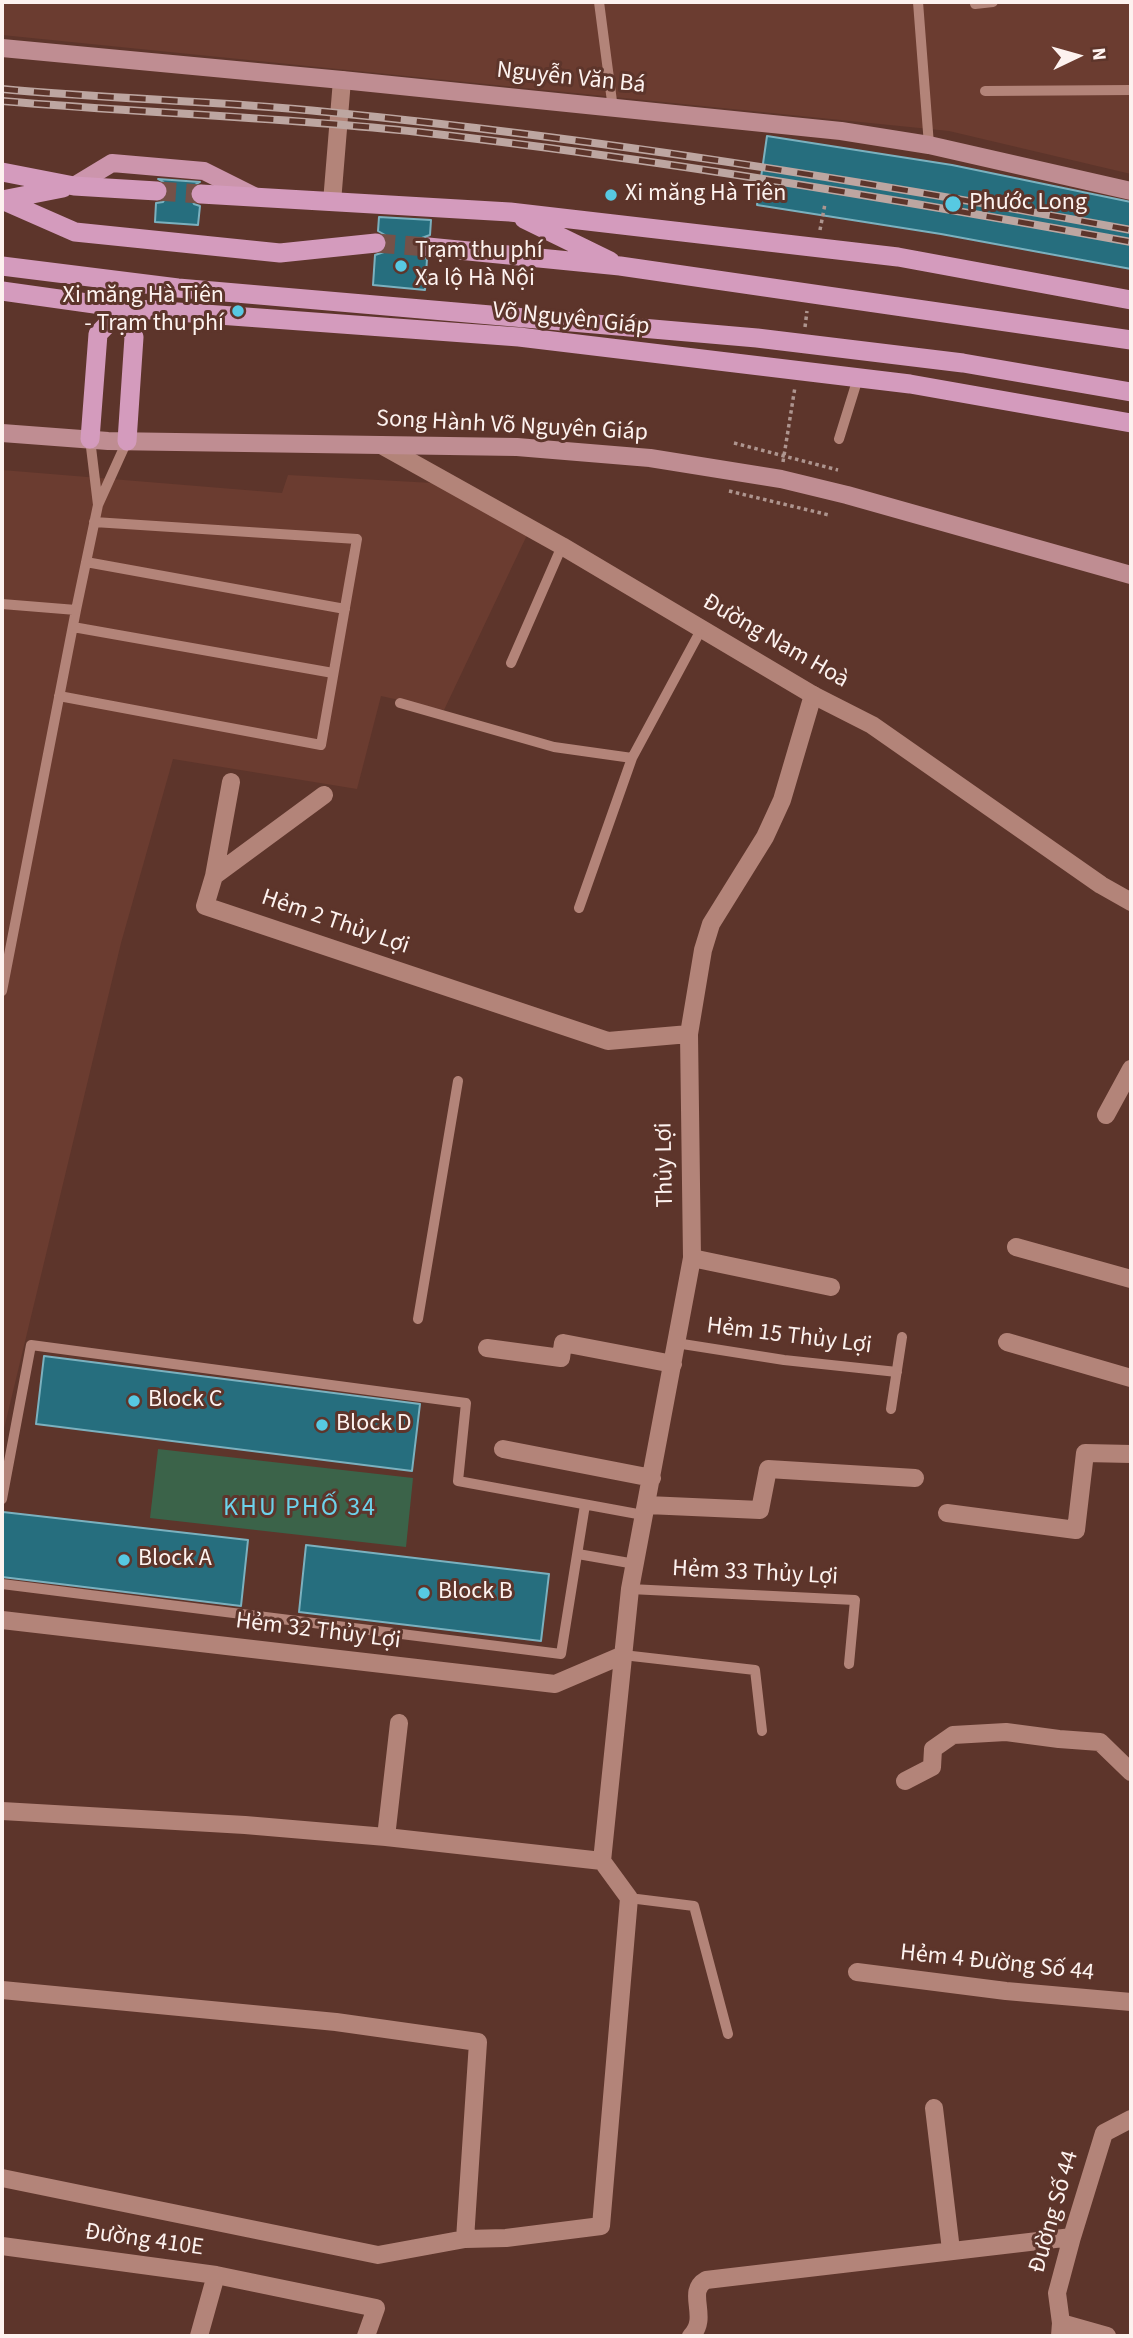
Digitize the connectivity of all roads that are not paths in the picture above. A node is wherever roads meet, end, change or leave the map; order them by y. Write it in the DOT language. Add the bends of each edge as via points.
graph roads {
  1 [pos="599,2"];
  2 [pos="918,2"];
  3 [pos="993,2"];
  4 [pos="975,4"];
  5 [pos="2,48"];
  6 [pos="342,80"];
  7 [pos="1131,90"];
  8 [pos="985,91"];
  9 [pos="613,109"];
  10 [pos="929,145"];
  11 [pos="2,173"];
  12 [pos="75,186"];
  13 [pos="157,191"];
  14 [pos="1131,191"];
  15 [pos="201,194"];
  16 [pos="257,198"];
  17 [pos="2,200"];
  18 [pos="332,202"];
  19 [pos="510,212"];
  20 [pos="376,243"];
  21 [pos="429,247"];
  22 [pos="2,266"];
  23 [pos="620,266"];
  24 [pos="79,276"];
  25 [pos="173,287"];
  26 [pos="2,291"];
  27 [pos="1131,300"];
  28 [pos="123,308"];
  29 [pos="1131,340"];
  30 [pos="858,377"];
  31 [pos="1131,392"];
  32 [pos="1131,424"];
  33 [pos="2,433"];
  34 [pos="90,439"];
  35 [pos="839,439"];
  36 [pos="127,441"];
  37 [pos="381,445"];
  38 [pos="98,505"];
  39 [pos="94,522"];
  40 [pos="562,546"];
  41 [pos="86,562"];
  42 [pos="1131,575"];
  43 [pos="2,604"];
  44 [pos="345,609"];
  45 [pos="76,610"];
  46 [pos="73,627"];
  47 [pos="702,628"];
  48 [pos="511,663"];
  49 [pos="334,673"];
  50 [pos="813,695"];
  51 [pos="59,696"];
  52 [pos="400,703"];
  53 [pos="632,758"];
  54 [pos="231,782"];
  55 [pos="324,795"];
  56 [pos="215,876"];
  57 [pos="1131,902"];
  58 [pos="579,908"];
  59 [pos="5,951"];
  60 [pos="2,990"];
  61 [pos="689,1034"];
  62 [pos="1131,1069"];
  63 [pos="458,1081"];
  64 [pos="1106,1115"];
  65 [pos="1016,1247"];
  66 [pos="692,1258"];
  67 [pos="1131,1279"];
  68 [pos="831,1287"];
  69 [pos="418,1319"];
  70 [pos="902,1337"];
  71 [pos="1007,1342"];
  72 [pos="676,1343"];
  73 [pos="487,1348"];
  74 [pos="673,1364"];
  75 [pos="897,1372"];
  76 [pos="1131,1378"];
  77 [pos="891,1409"];
  78 [pos="503,1449"];
  79 [pos="1131,1454"];
  80 [pos="652,1478"];
  81 [pos="915,1478"];
  82 [pos="2,1499"];
  83 [pos="585,1506"];
  84 [pos="645,1510"];
  85 [pos="947,1513"];
  86 [pos="578,1554"];
  87 [pos="635,1564"];
  88 [pos="2,1584"];
  89 [pos="630,1588"];
  90 [pos="2,1620"];
  91 [pos="623,1655"];
  92 [pos="849,1664"];
  93 [pos="399,1723"];
  94 [pos="762,1731"];
  95 [pos="1131,1772"];
  96 [pos="905,1781"];
  97 [pos="2,1811"];
  98 [pos="386,1837"];
  99 [pos="602,1861"];
  100 [pos="629,1898"];
  101 [pos="857,1972"];
  102 [pos="2,1990"];
  103 [pos="1131,2003"];
  104 [pos="728,2034"];
  105 [pos="934,2108"];
  106 [pos="1131,2119"];
  107 [pos="2,2178"];
  108 [pos="1072,2237"];
  109 [pos="465,2239"];
  110 [pos="2,2246"];
  111 [pos="951,2250"];
  112 [pos="216,2275"];
  113 [pos="1061,2330"];
  114 [pos="199,2336"];
  115 [pos="366,2336"];
  116 [pos="691,2336"];
  117 [pos="1107,2336"];
  1 -- 9 [label="lane"];
  2 -- 10 [label="lane"];
  3 -- 4 [label="lane"];
  5 -- 6 [label="main road, Nguyễn Văn Bá"];
  6 -- 9 [label="main road, Nguyễn Văn Bá"];
  6 -- 18 [label="street"];
  7 -- 8 [label="lane"];
  9 -- 10 [label="main road, Nguyễn Văn Bá" via="841,131"];
  10 -- 14 [label="main road, Nguyễn Văn Bá"];
  11 -- 12 [label="highway"];
  12 -- 13 [label="highway"];
  12 -- 16 [label="main road" via="112,163 204,171"];
  12 -- 17 [label="highway"];
  15 -- 16 [label="highway"];
  16 -- 18 [label="highway"];
  17 -- 20 [label="highway" via="75,232 280,253"];
  18 -- 19 [label="highway"];
  19 -- 23 [label="highway"];
  19 -- 27 [label="highway" via="898,257"];
  21 -- 23 [label="highway"];
  22 -- 24 [label="highway, Võ Nguyên Giáp"];
  23 -- 29 [label="highway"];
  24 -- 25 [label="highway, Võ Nguyên Giáp"];
  24 -- 28 [label="highway"];
  25 -- 28 [label="highway"];
  25 -- 31 [label="highway, Võ Nguyên Giáp" via="757,338 963,363"];
  26 -- 28 [label="highway, Võ Nguyên Giáp"];
  28 -- 30 [label="highway, Võ Nguyên Giáp" via="519,337"];
  28 -- 34 [label="highway" via="98,334"];
  28 -- 36 [label="highway" via="134,337"];
  30 -- 32 [label="highway, Võ Nguyên Giáp"];
  30 -- 35 [label="lane"];
  33 -- 34 [label="main road, Song Hành Võ Nguyên Giáp"];
  34 -- 36 [label="main road, Song Hành Võ Nguyên Giáp"];
  34 -- 38 [label="lane"];
  36 -- 37 [label="main road, Song Hành Võ Nguyên Giáp"];
  36 -- 38 [label="lane"];
  37 -- 40 [label="street, Đường Nam Hoà"];
  37 -- 42 [label="main road, Song Hành Võ Nguyên Giáp" via="584,451 716,467 847,495"];
  38 -- 39 [label="lane"];
  39 -- 41 [label="lane"];
  39 -- 44 [label="lane" via="357,539"];
  40 -- 47 [label="street, Đường Nam Hoà"];
  40 -- 48 [label="lane"];
  41 -- 44 [label="lane"];
  41 -- 45 [label="lane"];
  43 -- 45 [label="lane"];
  44 -- 49 [label="lane"];
  45 -- 46 [label="lane"];
  46 -- 49 [label="lane"];
  46 -- 51 [label="lane"];
  47 -- 50 [label="street, Đường Nam Hoà"];
  47 -- 53 [label="lane"];
  49 -- 51 [label="lane" via="320,745"];
  50 -- 57 [label="street, Đường Nam Hoà" via="872,725"];
  50 -- 61 [label="street, Thủy Lợi" via="782,800 765,837 711,924 702,950"];
  51 -- 59 [label="lane"];
  52 -- 53 [label="lane" via="554,747"];
  53 -- 58 [label="lane"];
  54 -- 56 [label="street"];
  55 -- 56 [label="street"];
  56 -- 61 [label="street, Hẻm 2 Thủy Lợi" via="205,906 608,1041"];
  59 -- 60 [label="lane"];
  61 -- 66 [label="street, Thủy Lợi"];
  62 -- 64 [label="street"];
  63 -- 69 [label="lane"];
  65 -- 67 [label="street"];
  66 -- 68 [label="street"];
  66 -- 72 [label="street, Thủy Lợi"];
  70 -- 75 [label="lane, Hẻm 15 Thủy Lợi"];
  71 -- 76 [label="street"];
  72 -- 74 [label="street, Thủy Lợi"];
  72 -- 75 [label="lane, Hẻm 15 Thủy Lợi"];
  73 -- 74 [label="street" via="561,1357 563,1343"];
  74 -- 80 [label="street, Thủy Lợi"];
  75 -- 77 [label="lane, Hẻm 15 Thủy Lợi"];
  78 -- 80 [label="street"];
  79 -- 85 [label="street" via="1085,1452 1076,1530"];
  80 -- 84 [label="street, Thủy Lợi"];
  81 -- 84 [label="street" via="768,1469 760,1510"];
  82 -- 83 [label="lane" via="32,1345 466,1403 458,1481"];
  83 -- 84 [label="lane"];
  83 -- 86 [label="lane"];
  84 -- 87 [label="street, Thủy Lợi"];
  86 -- 87 [label="lane"];
  86 -- 88 [label="lane" via="561,1654"];
  87 -- 89 [label="street, Thủy Lợi"];
  89 -- 91 [label="street, Thủy Lợi"];
  89 -- 92 [label="lane, Hẻm 33 Thủy Lợi" via="855,1600"];
  90 -- 91 [label="street, Hẻm 32 Thủy Lợi" via="555,1684"];
  91 -- 94 [label="lane" via="755,1670"];
  91 -- 99 [label="street, Thủy Lợi"];
  93 -- 98 [label="street"];
  95 -- 96 [label="street" via="1100,1742 1006,1732 953,1735 933,1749 932,1767"];
  97 -- 98 [label="street"];
  98 -- 99 [label="street"];
  99 -- 100 [label="street"];
  100 -- 104 [label="lane" via="694,1906"];
  100 -- 109 [label="street" via="601,2226"];
  101 -- 103 [label="street, Hẻm 4 Đường Số 44"];
  102 -- 109 [label="street" via="336,2022 478,2042"];
  105 -- 111 [label="street"];
  106 -- 108 [label="street, Đường Số 44" via="1104,2133"];
  107 -- 109 [label="street" via="378,2255"];
  108 -- 111 [label="street"];
  108 -- 113 [label="street, Đường Số 44" via="1057,2294"];
  110 -- 112 [label="street, Đường 410E"];
  111 -- 116 [label="street" via="706,2280 696,2291 700,2322"];
  112 -- 114 [label="street, Đường 410E"];
  112 -- 115 [label="street" via="376,2308"];
  113 -- 117 [label="street"];
}
